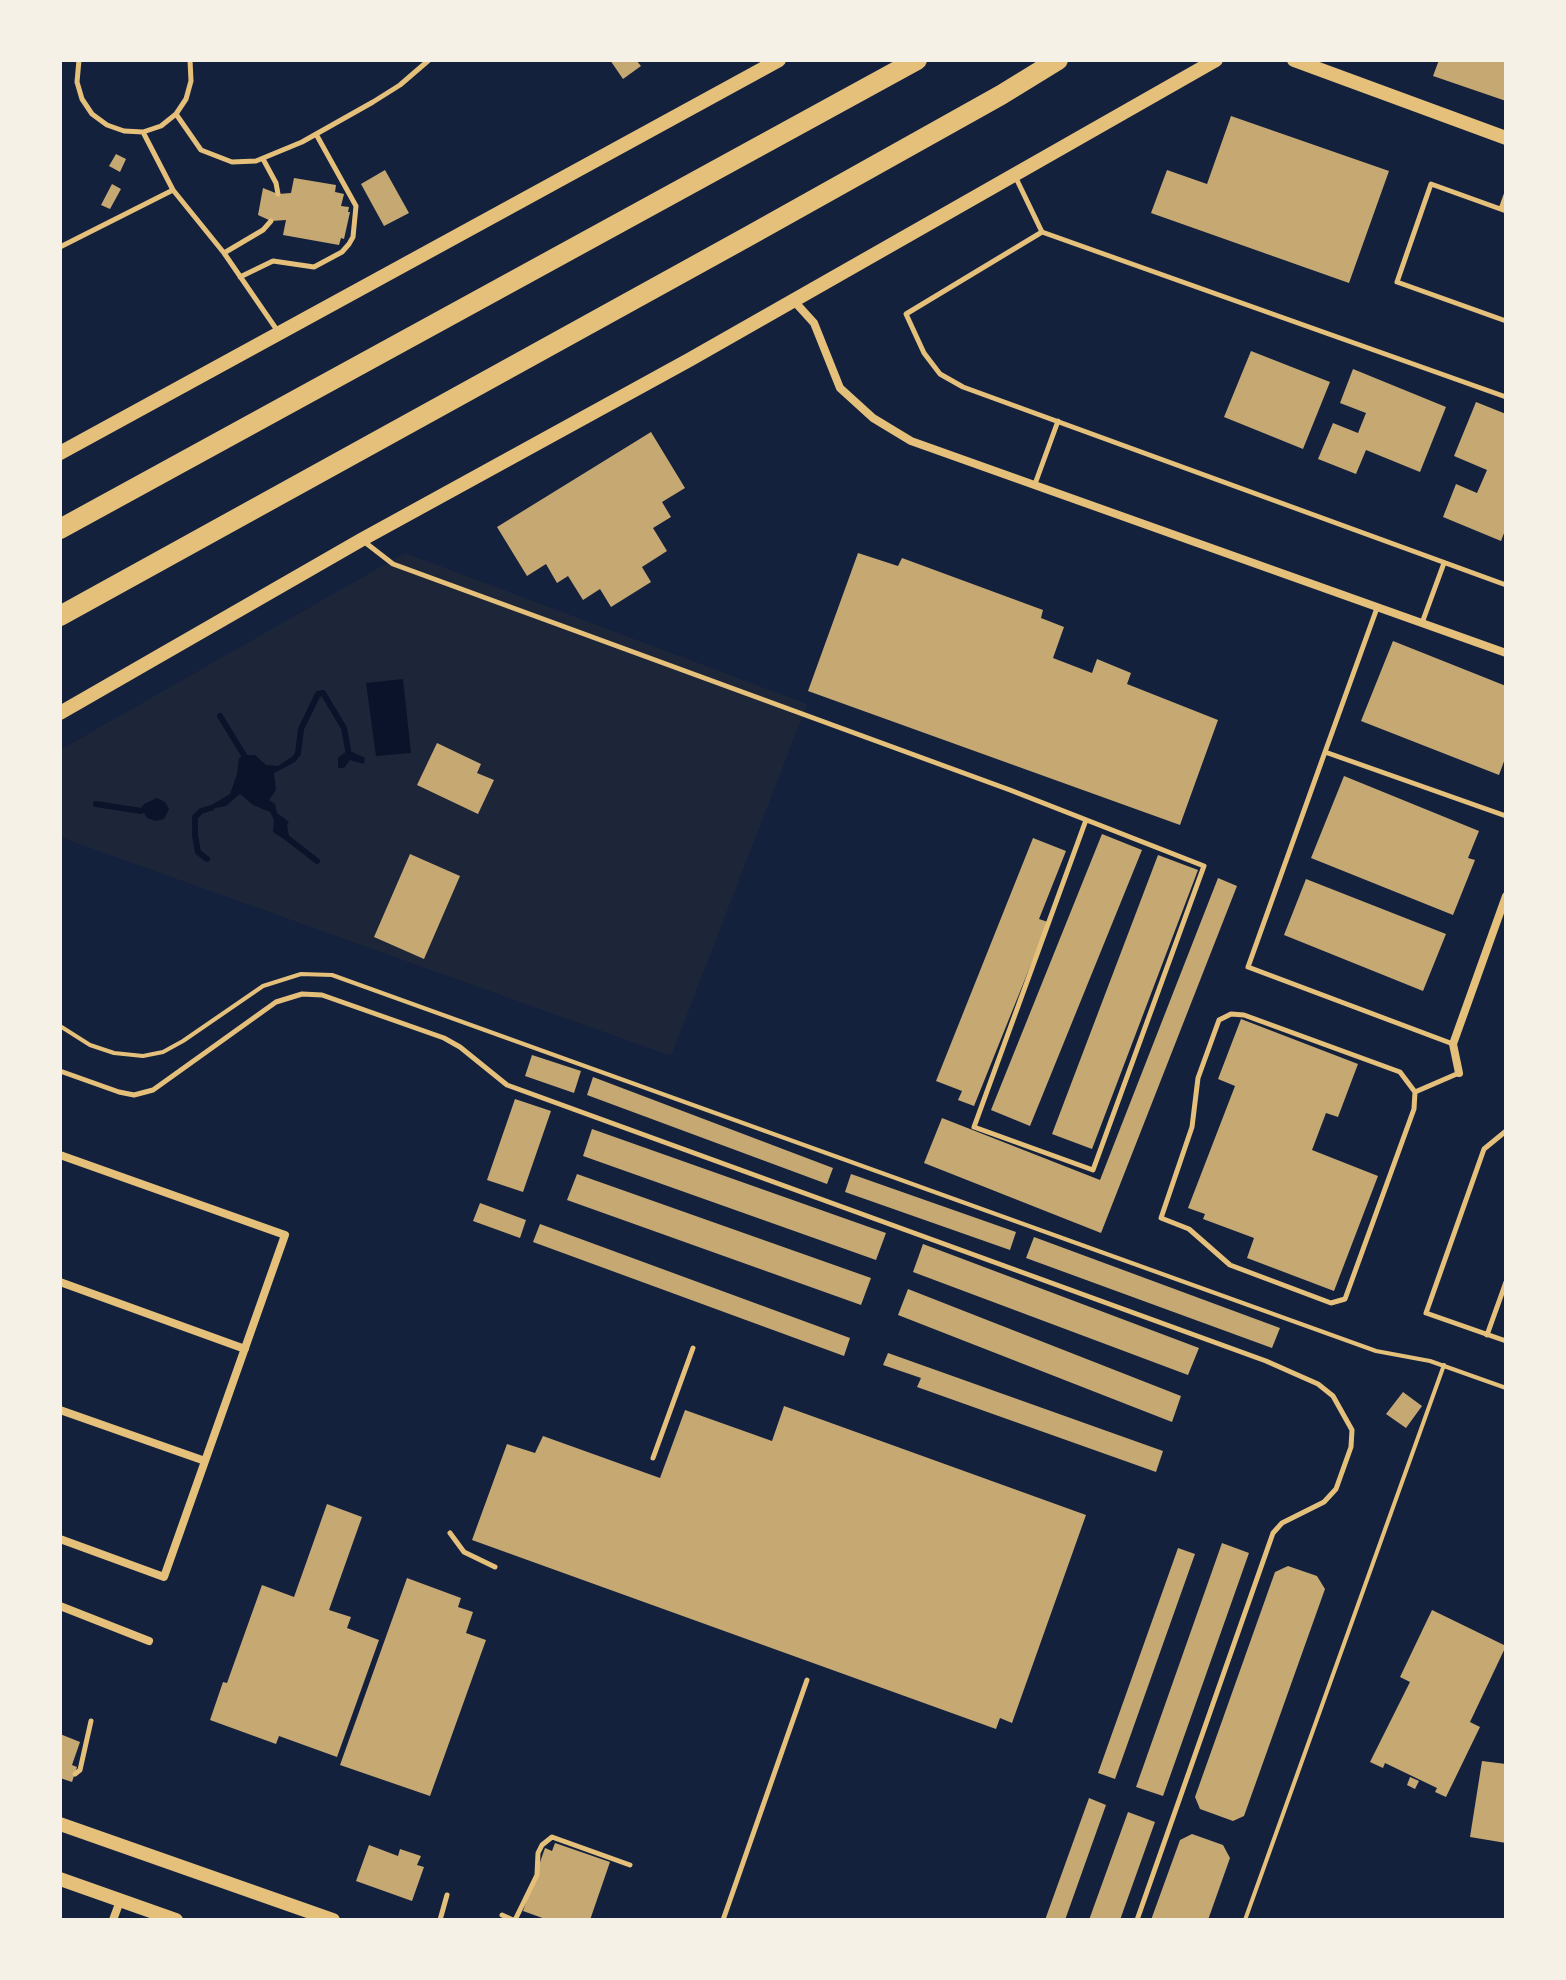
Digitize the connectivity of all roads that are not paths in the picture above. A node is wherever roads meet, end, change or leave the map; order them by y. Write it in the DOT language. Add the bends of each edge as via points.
graph roads {
  1 [pos="79,60"];
  2 [pos="190,60"];
  3 [pos="429,60"];
  4 [pos="779,60"];
  5 [pos="917,60"];
  6 [pos="1058,60"];
  7 [pos="1216,60"];
  8 [pos="1294,60"];
  9 [pos="176,114"];
  10 [pos="143,132"];
  11 [pos="316,134"];
  12 [pos="1506,138"];
  13 [pos="263,158"];
  14 [pos="1015,175"];
  15 [pos="173,190"];
  16 [pos="278,194"];
  17 [pos="1506,195"];
  18 [pos="1504,210"];
  19 [pos="271,221"];
  20 [pos="1042,232"];
  21 [pos="60,247"];
  22 [pos="224,253"];
  23 [pos="240,277"];
  24 [pos="794,301"];
  25 [pos="1506,321"];
  26 [pos="280,333"];
  27 [pos="1506,397"];
  28 [pos="1058,421"];
  29 [pos="60,453"];
  30 [pos="1034,486"];
  31 [pos="99,508"];
  32 [pos="60,516"];
  33 [pos="60,529"];
  34 [pos="361,540"];
  35 [pos="1444,563"];
  36 [pos="1506,585"];
  37 [pos="1377,608"];
  38 [pos="60,617"];
  39 [pos="1422,623"];
  40 [pos="1506,653"];
  41 [pos="60,713"];
  42 [pos="1325,752"];
  43 [pos="1506,816"];
  44 [pos="1086,820"];
  45 [pos="1506,896"];
  46 [pos="1453,1044"];
  47 [pos="60,1071"];
  48 [pos="1459,1073"];
  49 [pos="1415,1092"];
  50 [pos="1506,1131"];
  51 [pos="60,1155"];
  52 [pos="60,1282"];
  53 [pos="1506,1282"];
  54 [pos="1487,1335"];
  55 [pos="1506,1341"];
  56 [pos="693,1348"];
  57 [pos="245,1349"];
  58 [pos="60,1410"];
  59 [pos="653,1458"];
  60 [pos="205,1461"];
  61 [pos="450,1533"];
  62 [pos="60,1539"];
  63 [pos="495,1567"];
  64 [pos="60,1606"];
  65 [pos="149,1641"];
  66 [pos="807,1680"];
  67 [pos="91,1721"];
  68 [pos="75,1774"];
  69 [pos="60,1824"];
  70 [pos="630,1865"];
  71 [pos="60,1879"];
  72 [pos="447,1895"];
  73 [pos="120,1901"];
  74 [pos="502,1915"];
  75 [pos="113,1920"];
  76 [pos="176,1920"];
  77 [pos="333,1920"];
  78 [pos="440,1920"];
  79 [pos="514,1920"];
  80 [pos="723,1920"];
  81 [pos="1137,1920"];
  1 -- 10 [label="lane" via="77,82 92,114 107,125"];
  2 -- 9 [label="lane" via="191,81"];
  3 -- 11 [label="lane" via="400,85"];
  4 -- 26 [label="street"];
  5 -- 31 [label="highway"];
  6 -- 38 [label="highway"];
  7 -- 14 [label="street"];
  8 -- 12 [label="street"];
  9 -- 10 [label="lane"];
  9 -- 13 [label="lane" via="208,154 232,162"];
  10 -- 15 [label="lane"];
  11 -- 13 [label="lane"];
  11 -- 23 [label="lane" via="356,206 349,244 314,267 273,261"];
  13 -- 16 [label="lane"];
  14 -- 20 [label="lane"];
  14 -- 24 [label="street"];
  15 -- 21 [label="lane"];
  15 -- 22 [label="lane"];
  17 -- 18 [label="lane"];
  18 -- 25 [label="lane" via="1431,184 1397,282"];
  19 -- 22 [label="lane"];
  20 -- 27 [label="lane"];
  20 -- 28 [label="lane" via="906,314 940,374"];
  22 -- 23 [label="lane"];
  23 -- 26 [label="lane"];
  24 -- 30 [label="street" via="814,323 840,388 873,418 932,450"];
  24 -- 34 [label="street"];
  26 -- 29 [label="street"];
  28 -- 30 [label="lane"];
  28 -- 35 [label="lane"];
  30 -- 37 [label="street"];
  31 -- 32 [label="highway"];
  31 -- 33 [label="highway"];
  34 -- 41 [label="street"];
  34 -- 44 [label="lane" via="393,564"];
  35 -- 36 [label="lane"];
  35 -- 39 [label="lane"];
  37 -- 39 [label="street"];
  37 -- 42 [label="lane"];
  39 -- 40 [label="street"];
  42 -- 43 [label="lane"];
  42 -- 46 [label="lane" via="1248,967"];
  44 -- 44 [label="lane" via="1204,866 1093,1170 974,1127"];
  45 -- 46 [label="street"];
  46 -- 48 [label="street"];
  47 -- 81 [label="lane" via="119,1092 153,1090 276,1002 322,995 444,1038 507,1085 1251,1355 1326,1390 1352,1430 1351,1447 1336,1489 1273,1533"];
  48 -- 49 [label="lane"];
  49 -- 49 [label="lane" via="1400,1072 1231,1014 1219,1020 1198,1078 1192,1127 1161,1218 1189,1229 1230,1265 1331,1303 1345,1299 1414,1109"];
  50 -- 54 [label="lane" via="1484,1149 1426,1313"];
  51 -- 57 [label="street" via="285,1235"];
  52 -- 57 [label="street"];
  53 -- 54 [label="lane"];
  54 -- 55 [label="lane"];
  56 -- 59 [label="lane"];
  57 -- 60 [label="street"];
  58 -- 60 [label="street"];
  60 -- 62 [label="street" via="164,1577"];
  61 -- 63 [label="lane" via="464,1552"];
  64 -- 65 [label="street"];
  66 -- 80 [label="lane"];
  67 -- 68 [label="lane"];
  69 -- 77 [label="street"];
  70 -- 79 [label="lane" via="552,1837 538,1853 533,1888"];
  71 -- 73 [label="street"];
  72 -- 78 [label="lane"];
  73 -- 75 [label="street"];
  73 -- 76 [label="street"];
  74 -- 79 [label="lane"];
}
